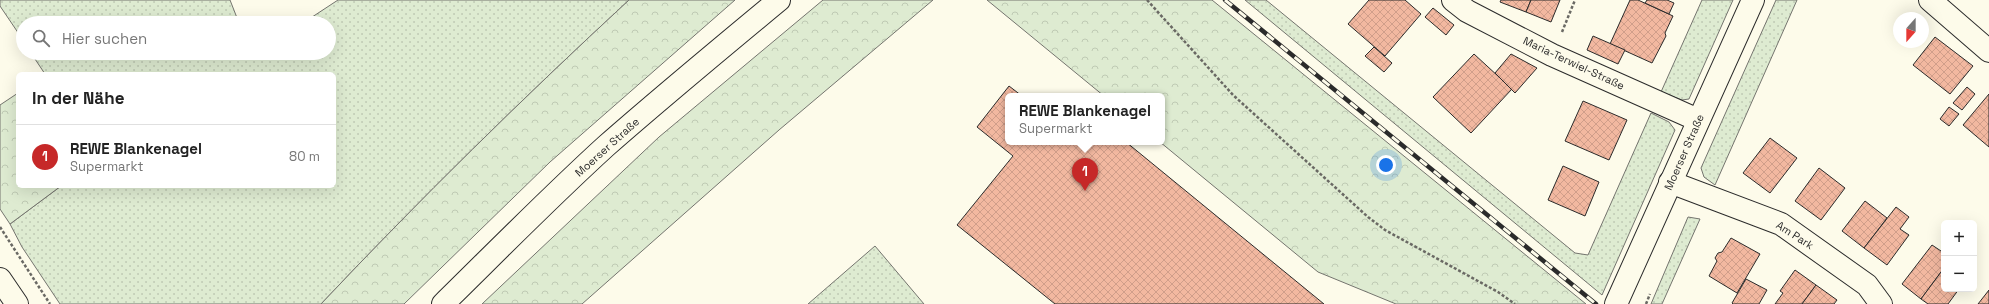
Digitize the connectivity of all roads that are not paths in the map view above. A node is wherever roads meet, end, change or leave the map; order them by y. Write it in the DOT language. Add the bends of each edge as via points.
graph roads {
  1 [pos="779,0"];
  2 [pos="1453,0"];
  3 [pos="1753,0"];
  4 [pos="1930,0"];
  5 [pos="1989,51"];
  6 [pos="1698,120"];
  7 [pos="1670,182"];
  8 [pos="0,279"];
  9 [pos="17,304"];
  10 [pos="443,304"];
  11 [pos="1616,304"];
  12 [pos="1881,304"];
  1 -- 10 [label="street, Moerser Straße" via="606,147"];
  2 -- 6 [label="street, Maria-Terwiel-Straße" via="1467,11 1552,55"];
  3 -- 6 [label="street, Moerser Straße"];
  4 -- 5 [label="street"];
  6 -- 7 [label="street, Moerser Straße"];
  7 -- 11 [label="street, Moerser Straße"];
  7 -- 12 [label="street, Am Park" via="1780,224 1867,285"];
  8 -- 9 [label="street"];
}
